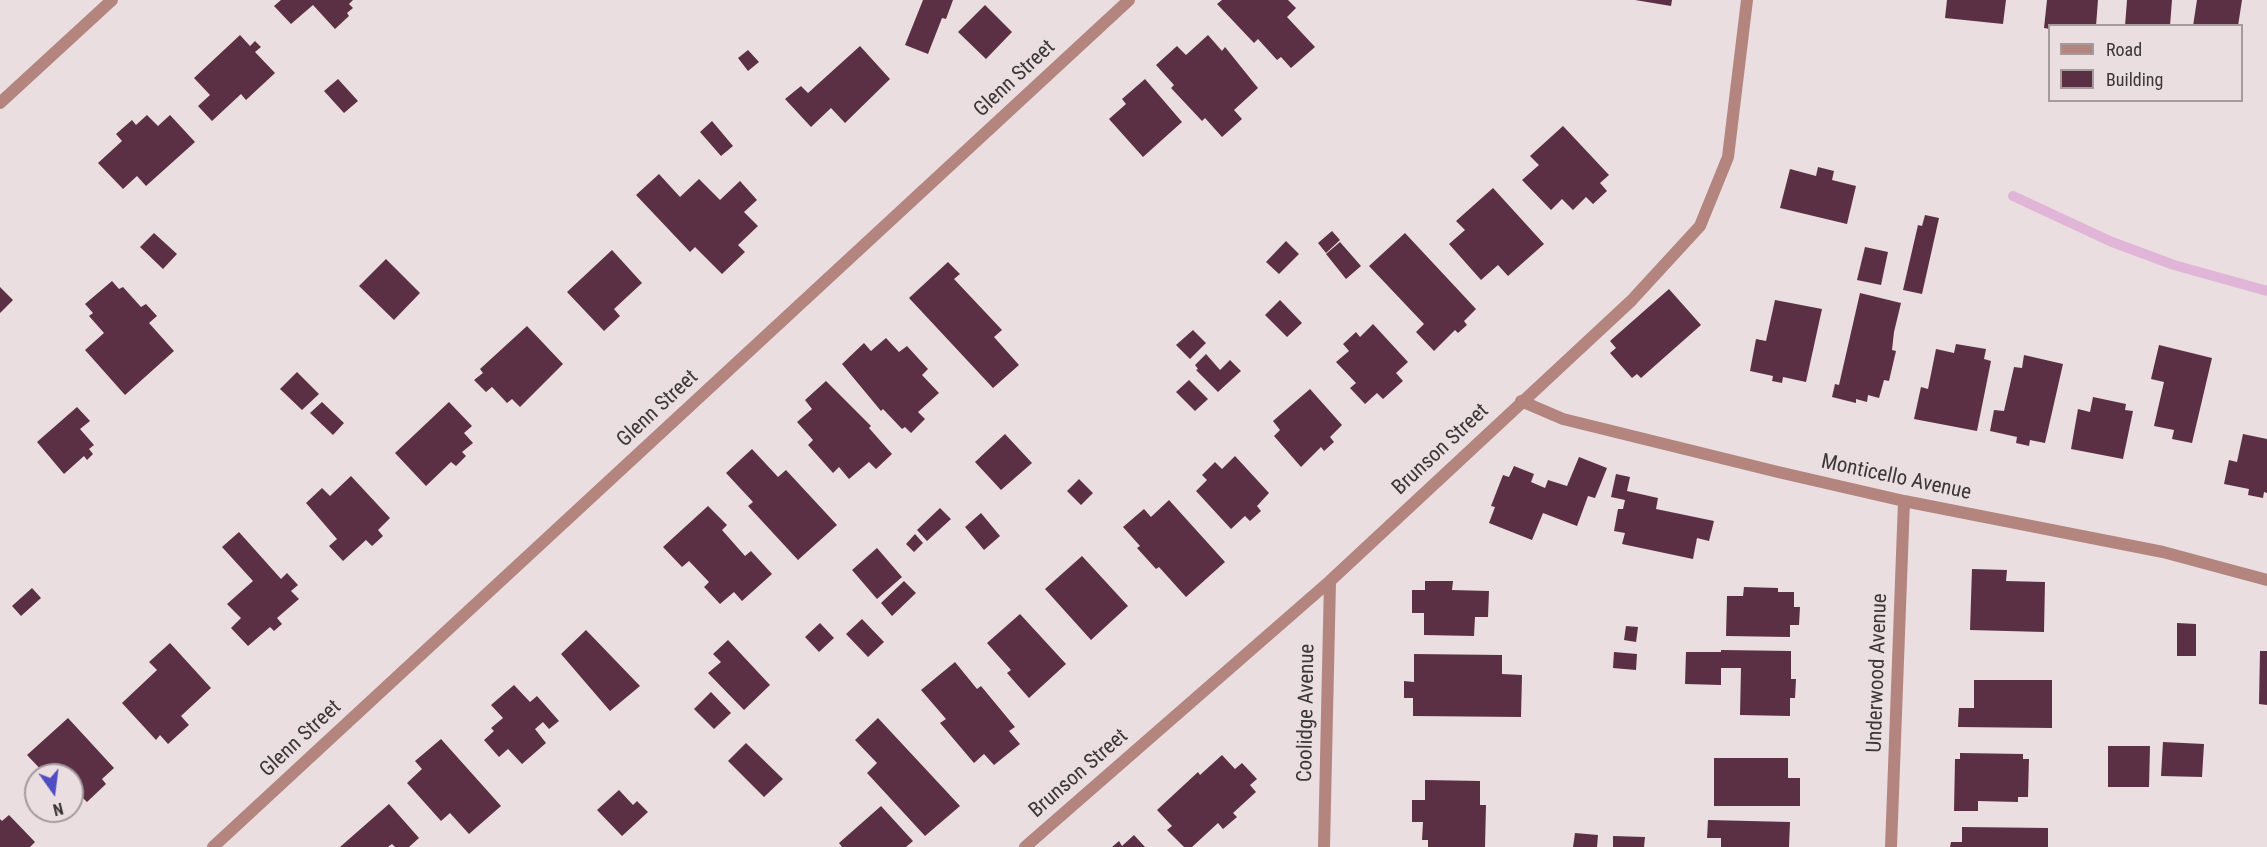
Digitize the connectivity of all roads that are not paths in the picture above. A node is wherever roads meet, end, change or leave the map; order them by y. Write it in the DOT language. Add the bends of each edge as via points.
graph roads {
  1 [pos="112,0"];
  2 [pos="1129,0"];
  3 [pos="1747,0"];
  4 [pos="0,103"];
  5 [pos="1521,401"];
  6 [pos="1904,501"];
  7 [pos="2267,580"];
  8 [pos="1330,581"];
  9 [pos="213,847"];
  10 [pos="1025,847"];
  11 [pos="1324,847"];
  12 [pos="1891,847"];
  1 -- 4 [label="street"];
  2 -- 9 [label="street, Glenn Street"];
  3 -- 5 [label="street, Brunson Street" via="1728,157 1700,226 1631,301"];
  5 -- 6 [label="street, Monticello Avenue" via="1563,419"];
  5 -- 8 [label="street, Brunson Street"];
  6 -- 7 [label="street, Monticello Avenue" via="2163,552"];
  6 -- 12 [label="street, Underwood Avenue"];
  8 -- 10 [label="street, Brunson Street"];
  8 -- 11 [label="street, Coolidge Avenue"];
}
